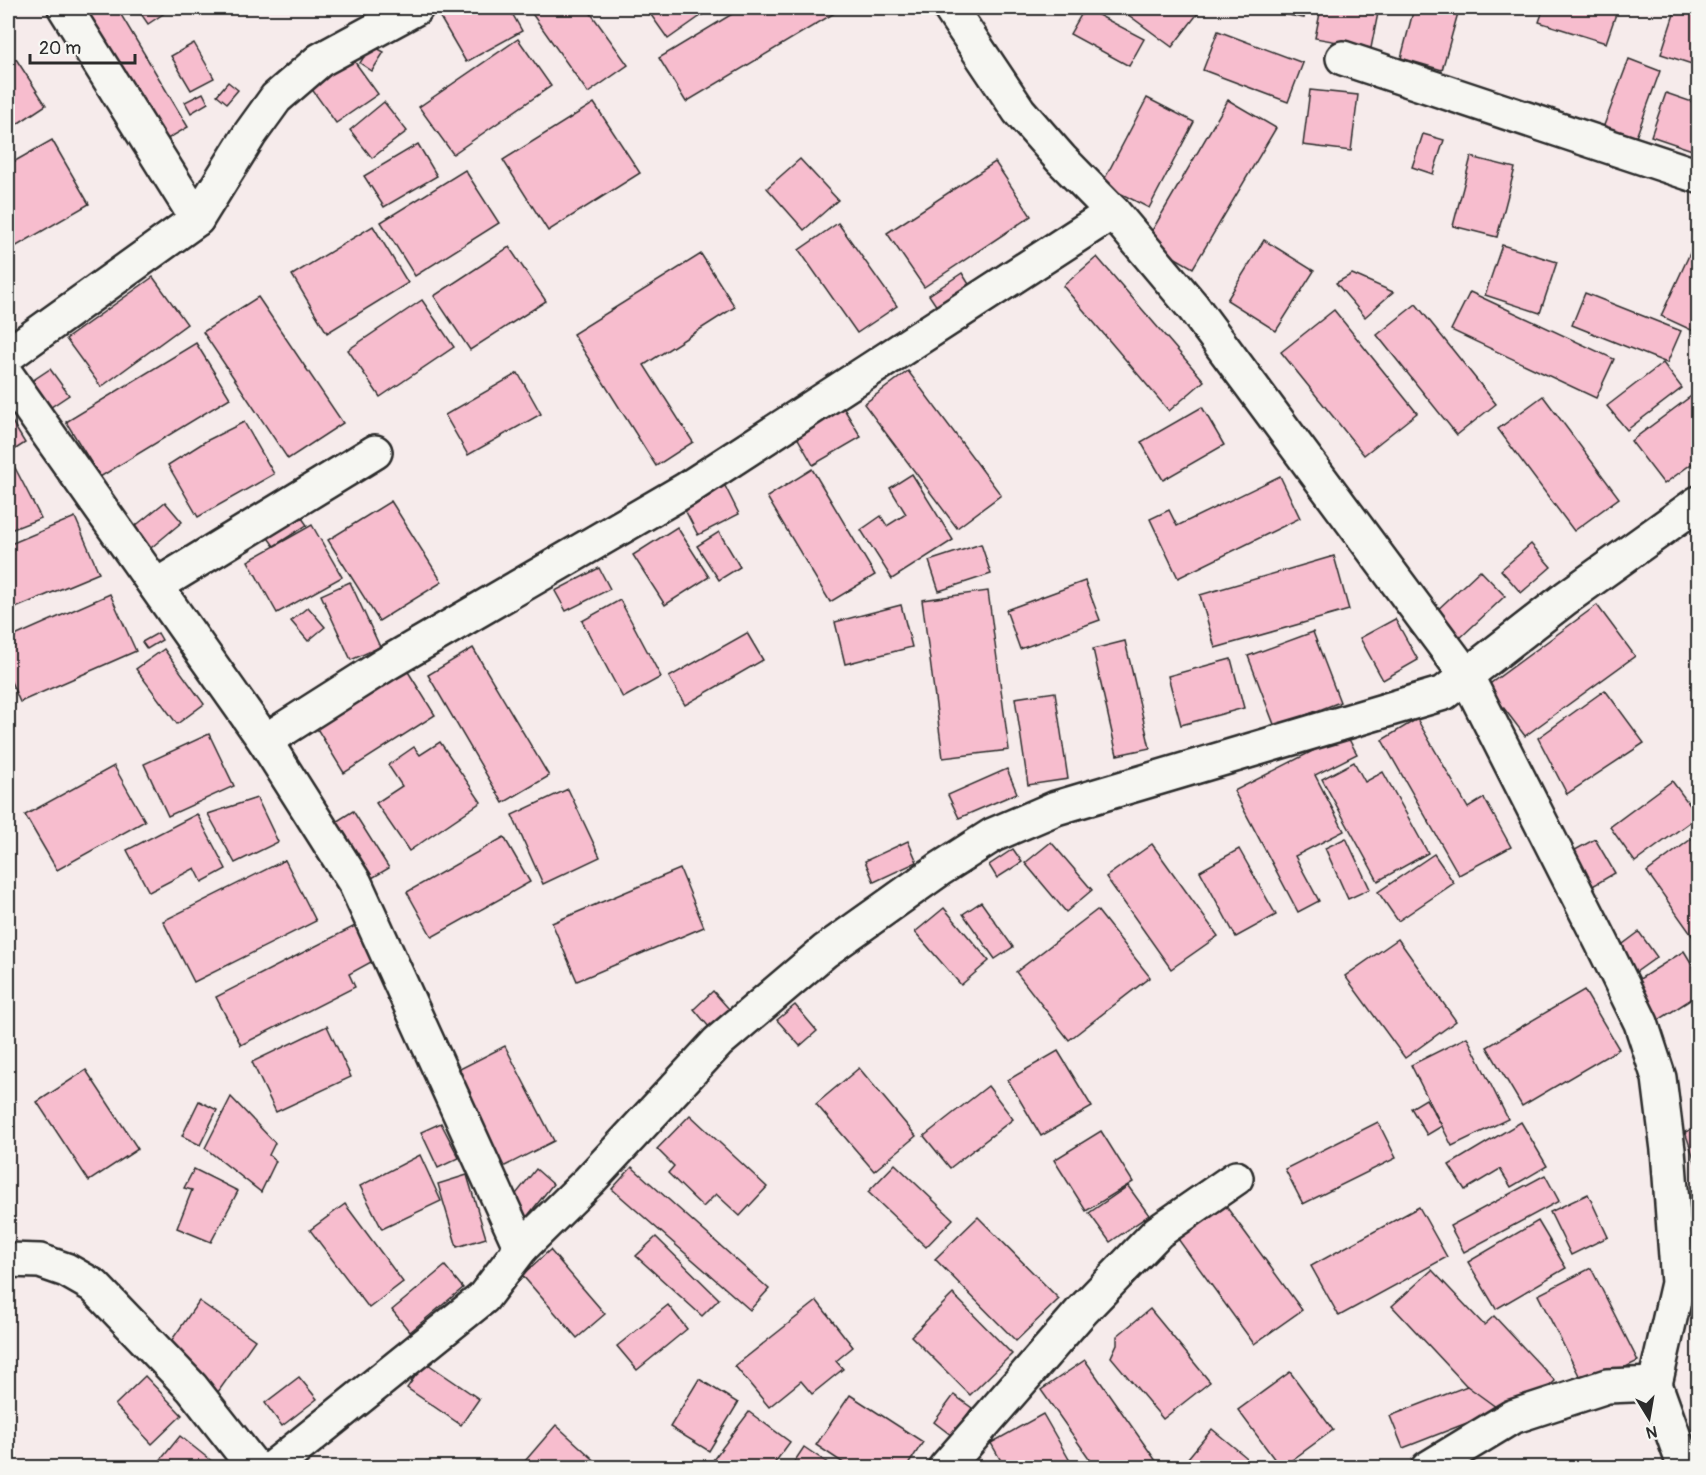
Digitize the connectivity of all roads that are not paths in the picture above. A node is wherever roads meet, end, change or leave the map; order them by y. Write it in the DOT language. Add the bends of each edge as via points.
graph roads {
  1 [pos="65,8"];
  2 [pos="416,8"];
  3 [pos="950,8"];
  4 [pos="1343,58"];
  5 [pos="1698,176"];
  6 [pos="1113,212"];
  7 [pos="197,219"];
  8 [pos="8,355"];
  9 [pos="8,377"];
  10 [pos="375,452"];
  11 [pos="1698,502"];
  12 [pos="156,586"];
  13 [pos="1466,675"];
  14 [pos="265,741"];
  15 [pos="1236,1178"];
  16 [pos="521,1248"];
  17 [pos="8,1260"];
  18 [pos="1688,1280"];
  19 [pos="1655,1384"];
  20 [pos="255,1467"];
  21 [pos="272,1467"];
  22 [pos="945,1467"];
  23 [pos="1428,1467"];
  24 [pos="1685,1467"];
  1 -- 7 [label="street"];
  2 -- 7 [label="street" via="320,60 276,98"];
  3 -- 6 [label="street" via="1019,111"];
  4 -- 5 [label="street"];
  6 -- 13 [label="street" via="1194,307"];
  6 -- 14 [label="street" via="685,490 386,664"];
  7 -- 8 [label="street"];
  9 -- 12 [label="street"];
  10 -- 12 [label="street"];
  11 -- 13 [label="street"];
  12 -- 14 [label="street"];
  13 -- 16 [label="street" via="1444,693 1401,708 1056,808 993,835 825,951 718,1042"];
  13 -- 18 [label="street" via="1641,1023 1659,1078"];
  14 -- 16 [label="street" via="355,883"];
  15 -- 22 [label="street" via="1158,1232 1080,1313"];
  16 -- 21 [label="street" via="483,1298"];
  17 -- 20 [label="street" via="40,1261 94,1286 192,1388"];
  18 -- 19 [label="street"];
  19 -- 23 [label="street" via="1607,1386 1532,1410"];
  19 -- 24 [label="street"];
}
